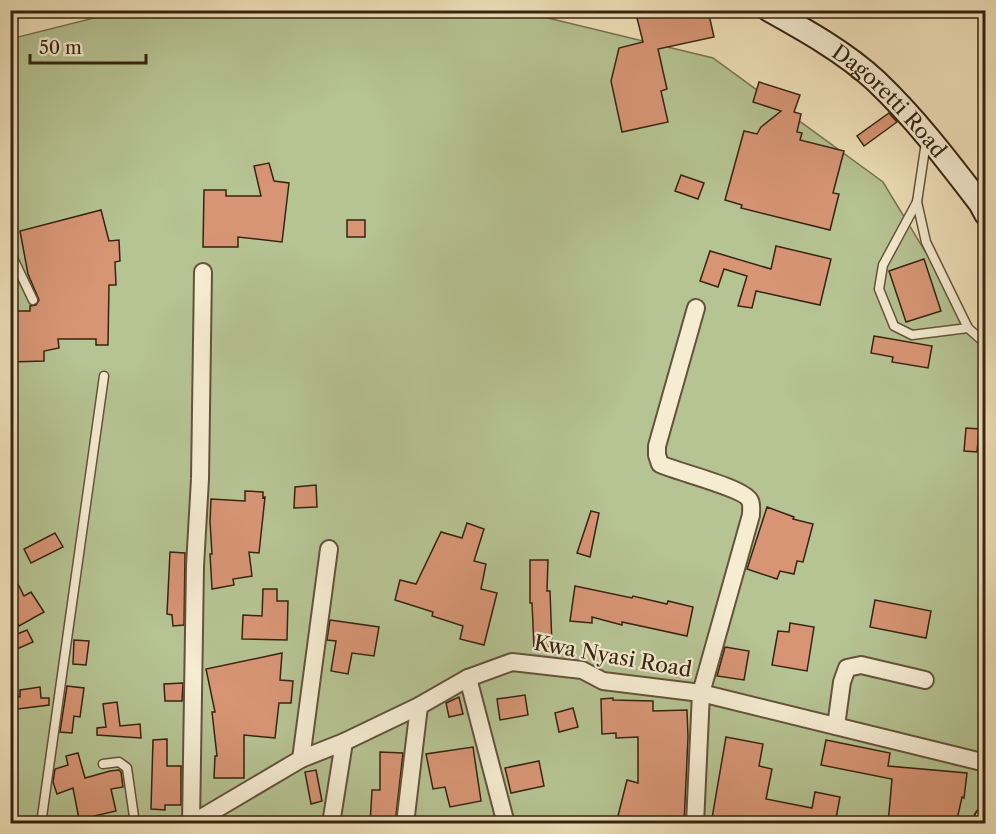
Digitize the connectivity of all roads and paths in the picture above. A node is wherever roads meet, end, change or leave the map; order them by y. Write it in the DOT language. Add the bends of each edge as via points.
graph roads {
  1 [pos="769,10"];
  2 [pos="927,135"];
  3 [pos="917,202"];
  4 [pos="986,214"];
  5 [pos="10,252"];
  6 [pos="203,273"];
  7 [pos="33,300"];
  8 [pos="696,308"];
  9 [pos="968,328"];
  10 [pos="986,344"];
  11 [pos="104,376"];
  12 [pos="330,549"];
  13 [pos="468,678"];
  14 [pos="925,680"];
  15 [pos="701,693"];
  16 [pos="419,706"];
  17 [pos="836,726"];
  18 [pos="344,742"];
  19 [pos="301,759"];
  20 [pos="986,762"];
  21 [pos="103,764"];
  22 [pos="41,824"];
  23 [pos="135,824"];
  24 [pos="191,824"];
  25 [pos="331,824"];
  26 [pos="405,824"];
  27 [pos="506,824"];
  28 [pos="695,824"];
  1 -- 2 [label="main road, Dagoretti Road" via="812,34 874,80"];
  2 -- 3 [label="lane"];
  2 -- 4 [label="main road, Dagoretti Road"];
  3 -- 9 [label="lane" via="926,242"];
  3 -- 9 [label="lane" via="883,265 879,289 882,298 894,326 912,335"];
  5 -- 7 [label="lane"];
  6 -- 24 [label="street"];
  8 -- 15 [label="street" via="657,455 660,464 671,469 740,492 750,499 752,506"];
  9 -- 10 [label="lane"];
  11 -- 22 [label="lane"];
  12 -- 19 [label="street"];
  13 -- 15 [label="street, Kwa Nyasi Road" via="512,662 582,670 603,681"];
  13 -- 16 [label="street, Kwa Nyasi Road"];
  13 -- 27 [label="street"];
  14 -- 17 [label="street" via="861,665 847,668"];
  15 -- 17 [label="street, Kwa Nyasi Road"];
  15 -- 28 [label="street"];
  16 -- 18 [label="street, Kwa Nyasi Road"];
  16 -- 26 [label="street"];
  17 -- 20 [label="street, Kwa Nyasi Road"];
  18 -- 19 [label="street, Kwa Nyasi Road"];
  18 -- 25 [label="street"];
  19 -- 24 [label="street, Kwa Nyasi Road"];
  21 -- 23 [label="lane" via="119,762 127,768"];
}
